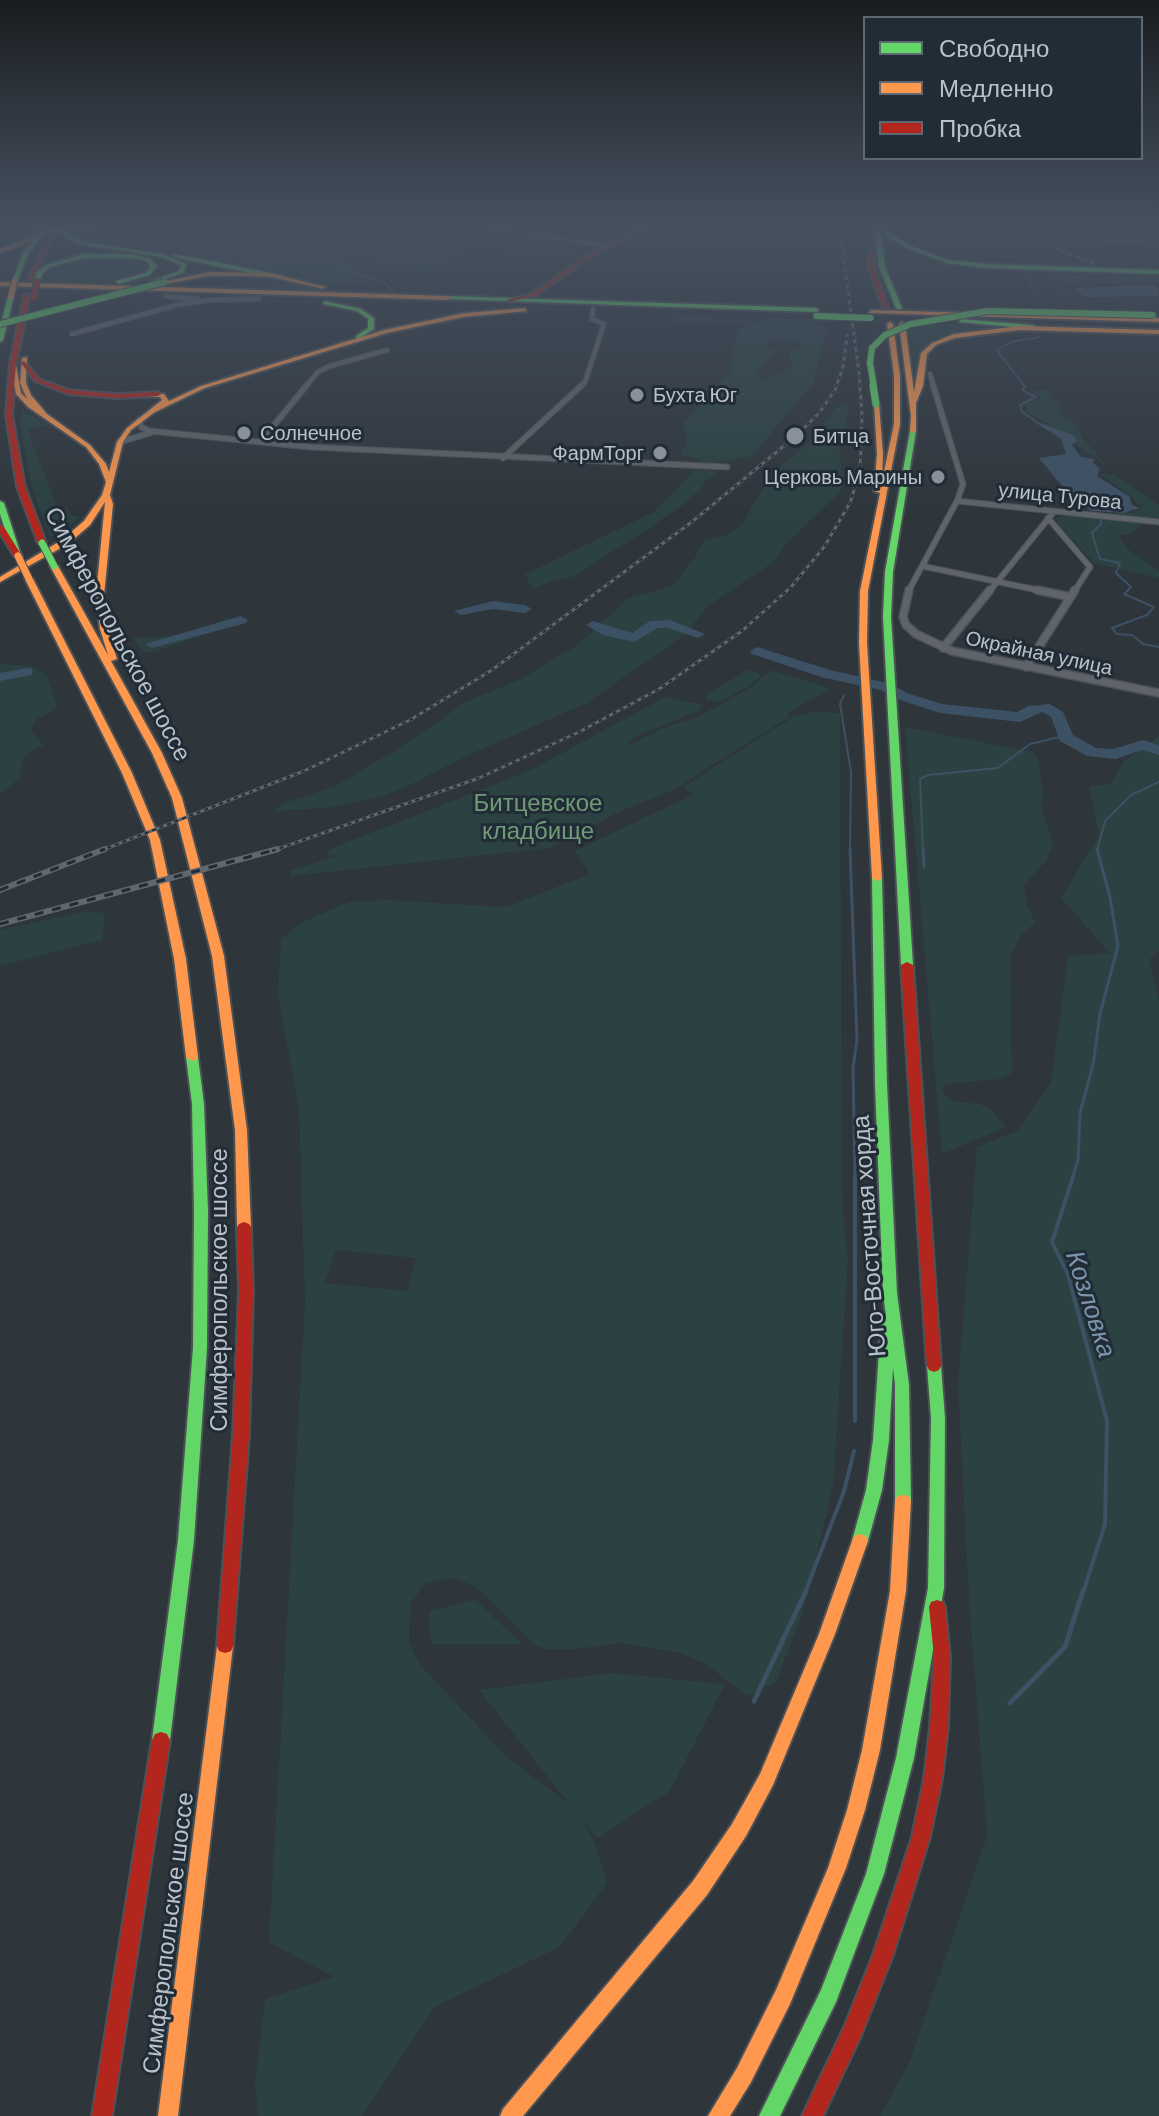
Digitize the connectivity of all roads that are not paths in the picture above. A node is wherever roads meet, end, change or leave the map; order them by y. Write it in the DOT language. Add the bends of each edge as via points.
graph roads {
  1 [pos="22,323"];
  2 [pos="115,323"];
  3 [pos="372,323"];
  4 [pos="430,323"];
  5 [pos="601,323"];
  6 [pos="917,323"];
  7 [pos="981,323"];
  8 [pos="1133,323"];
  9 [pos="1158,323"];
  10 [pos="1042,328"];
  11 [pos="72,334"];
  12 [pos="354,340"];
  13 [pos="387,350"];
  14 [pos="20,365"];
  15 [pos="930,374"];
  16 [pos="13,387"];
  17 [pos="203,387"];
  18 [pos="148,395"];
  19 [pos="914,402"];
  20 [pos="154,410"];
  21 [pos="45,415"];
  22 [pos="139,420"];
  23 [pos="169,433"];
  24 [pos="261,441"];
  25 [pos="120,442"];
  26 [pos="503,458"];
  27 [pos="727,467"];
  28 [pos="108,489"];
  29 [pos="880,499"];
  30 [pos="957,501"];
  31 [pos="0,503"];
  32 [pos="1055,511"];
  33 [pos="1048,518"];
  34 [pos="1159,522"];
  35 [pos="0,527"];
  36 [pos="18,556"];
  37 [pos="922,566"];
  38 [pos="0,580"];
  39 [pos="997,581"];
  40 [pos="1071,597"];
  41 [pos="943,648"];
  42 [pos="1026,667"];
  43 [pos="1159,693"];
  44 [pos="129,702"];
  45 [pos="890,1293"];
  46 [pos="936,1588"];
  47 [pos="102,2116"];
  48 [pos="168,2116"];
  49 [pos="510,2116"];
  50 [pos="718,2116"];
  51 [pos="769,2116"];
  52 [pos="812,2116"];
  1 -- 14 [label="main road, Симферопольское шоссе"];
  2 -- 11 [label="street"];
  3 -- 12 [label="main road"];
  4 -- 12 [label="main road"];
  5 -- 26 [label="street" via="585,382"];
  6 -- 29 [label="main road, bridge" via="885,335 872,348"];
  7 -- 10 [label="main road"];
  8 -- 9 [label="main road"];
  9 -- 10 [label="main road"];
  10 -- 19 [label="main road" via="979,331 934,344 921,359"];
  12 -- 17 [label="main road"];
  13 -- 24 [label="street" via="318,372"];
  14 -- 16 [label="main road, Симферопольское шоссе"];
  14 -- 18 [label="main road" via="58,390"];
  14 -- 21 [label="main road" via="25,390"];
  15 -- 30 [label="street" via="963,484"];
  16 -- 21 [label="main road"];
  16 -- 44 [label="main road, Симферопольское шоссе, bridge" via="10,424 16,468 42,543"];
  17 -- 18 [label="main road"];
  17 -- 20 [label="main road"];
  18 -- 20 [label="main road" via="166,398"];
  19 -- 29 [label="main road, Юго-Восточная хорда" via="896,324 897,424"];
  19 -- 46 [label="main road, Юго-Восточная хорда" via="911,452 889,572 889,651 938,1418"];
  20 -- 22 [label="main road"];
  21 -- 28 [label="main road" via="88,446 102,464"];
  22 -- 23 [label="street" via="144,429"];
  22 -- 25 [label="main road"];
  23 -- 24 [label="street"];
  23 -- 25 [label="street"];
  24 -- 26 [label="street"];
  25 -- 28 [label="main road"];
  26 -- 27 [label="street"];
  28 -- 38 [label="main road" via="87,523 65,542"];
  28 -- 44 [label="main road" via="101,612"];
  29 -- 45 [label="main road, Юго-Восточная хорда" via="864,591 863,643 877,878"];
  30 -- 32 [label="street, улица Турова"];
  30 -- 37 [label="street"];
  31 -- 36 [label="main road, Симферопольское шоссе"];
  32 -- 33 [label="street"];
  32 -- 34 [label="street, улица Турова"];
  33 -- 39 [label="street"];
  33 -- 40 [label="street" via="1089,563"];
  35 -- 36 [label="main road"];
  36 -- 47 [label="main road, Симферопольское шоссе, bridge" via="155,840 193,1052 201,1185 200,1348 186,1540"];
  37 -- 39 [label="street"];
  37 -- 41 [label="street, Окрайная улица" via="903,605 906,625"];
  39 -- 40 [label="street"];
  39 -- 41 [label="street"];
  40 -- 42 [label="street"];
  41 -- 42 [label="street, Окрайная улица"];
  42 -- 43 [label="street, Окрайная улица"];
  44 -- 48 [label="main road, Симферопольское шоссе" via="170,781 218,956 245,1188 241,1435 223,1668"];
  45 -- 49 [label="main road" via="881,1440 865,1527 767,1779 700,1888"];
  45 -- 50 [label="main road, Юго-Восточная хорда" via="902,1385 903,1525 878,1716 856,1810 813,1929 744,2075"];
  46 -- 51 [label="main road, Юго-Восточная хорда" via="905,1758 875,1874 829,1995"];
  46 -- 52 [label="main road" via="942,1657 939,1727 921,1837 868,1993"];
}
